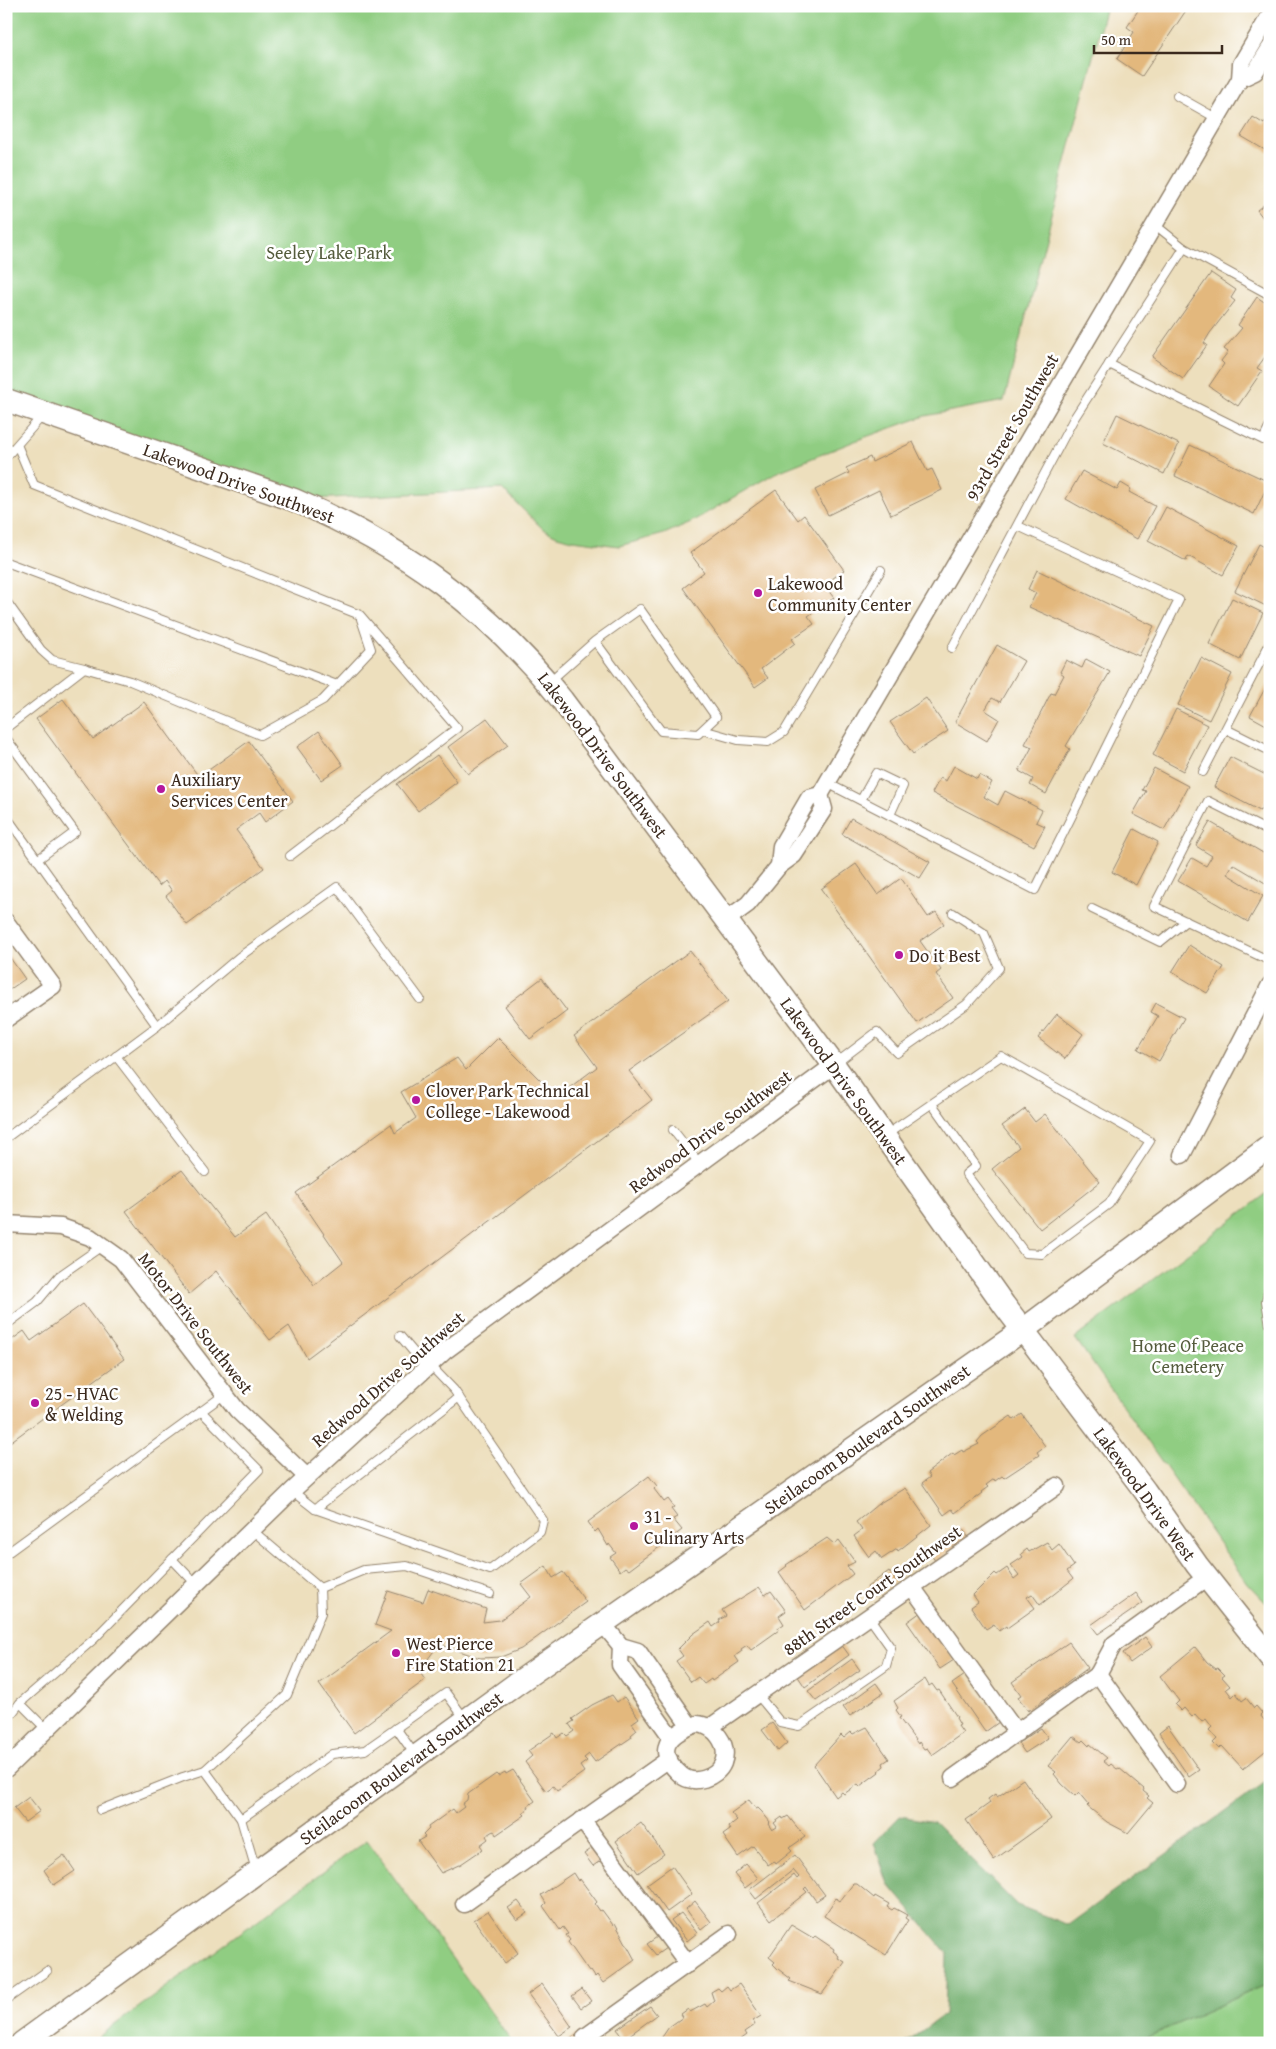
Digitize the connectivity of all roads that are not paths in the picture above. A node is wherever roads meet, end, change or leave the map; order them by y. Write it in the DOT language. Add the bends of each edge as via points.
graph roads {
  1 [pos="1270,16"];
  2 [pos="1270,48"];
  3 [pos="1240,79"];
  4 [pos="1177,96"];
  5 [pos="1216,118"];
  6 [pos="1154,224"];
  7 [pos="1184,248"];
  8 [pos="1270,295"];
  9 [pos="1109,364"];
  10 [pos="6,400"];
  11 [pos="45,413"];
  12 [pos="1270,426"];
  13 [pos="18,447"];
  14 [pos="6,458"];
  15 [pos="1018,526"];
  16 [pos="6,562"];
  17 [pos="882,570"];
  18 [pos="6,602"];
  19 [pos="360,615"];
  20 [pos="595,641"];
  21 [pos="1270,642"];
  22 [pos="952,648"];
  23 [pos="84,668"];
  24 [pos="548,682"];
  25 [pos="337,685"];
  26 [pos="6,728"];
  27 [pos="1226,729"];
  28 [pos="703,730"];
  29 [pos="6,738"];
  30 [pos="1270,751"];
  31 [pos="1203,772"];
  32 [pos="824,789"];
  33 [pos="861,800"];
  34 [pos="890,815"];
  35 [pos="6,816"];
  36 [pos="1270,832"];
  37 [pos="290,856"];
  38 [pos="37,860"];
  39 [pos="1092,909"];
  40 [pos="953,914"];
  41 [pos="726,920"];
  42 [pos="1186,921"];
  43 [pos="6,922"];
  44 [pos="1270,961"];
  45 [pos="1270,985"];
  46 [pos="420,999"];
  47 [pos="6,1019"];
  48 [pos="157,1026"];
  49 [pos="116,1056"];
  50 [pos="834,1065"];
  51 [pos="932,1104"];
  52 [pos="673,1130"];
  53 [pos="885,1136"];
  54 [pos="6,1138"];
  55 [pos="1269,1149"];
  56 [pos="1182,1155"];
  57 [pos="699,1164"];
  58 [pos="205,1172"];
  59 [pos="6,1224"];
  60 [pos="102,1246"];
  61 [pos="1270,1283"];
  62 [pos="6,1325"];
  63 [pos="1270,1325"];
  64 [pos="1023,1330"];
  65 [pos="400,1336"];
  66 [pos="428,1367"];
  67 [pos="225,1394"];
  68 [pos="459,1398"];
  69 [pos="201,1411"];
  70 [pos="307,1477"];
  71 [pos="1057,1486"];
  72 [pos="292,1490"];
  73 [pos="315,1509"];
  74 [pos="252,1530"];
  75 [pos="6,1554"];
  76 [pos="172,1559"];
  77 [pos="1207,1577"];
  78 [pos="196,1584"];
  79 [pos="912,1587"];
  80 [pos="320,1588"];
  81 [pos="490,1594"];
  82 [pos="869,1617"];
  83 [pos="603,1624"];
  84 [pos="621,1646"];
  85 [pos="1270,1657"];
  86 [pos="1098,1674"];
  87 [pos="758,1694"];
  88 [pos="20,1703"];
  89 [pos="466,1720"];
  90 [pos="6,1721"];
  91 [pos="690,1726"];
  92 [pos="710,1727"];
  93 [pos="46,1728"];
  94 [pos="396,1728"];
  95 [pos="1017,1733"];
  96 [pos="671,1737"];
  97 [pos="416,1757"];
  98 [pos="668,1759"];
  99 [pos="6,1769"];
  100 [pos="205,1770"];
  101 [pos="953,1778"];
  102 [pos="1177,1784"];
  103 [pos="100,1810"];
  104 [pos="242,1819"];
  105 [pos="582,1820"];
  106 [pos="256,1873"];
  107 [pos="464,1904"];
  108 [pos="729,1934"];
  109 [pos="688,1964"];
  110 [pos="47,1971"];
  111 [pos="6,2000"];
  112 [pos="585,2037"];
  113 [pos="22,2043"];
  1 -- 3 [label="street, 93rd Street Southwest" via="1241,64"];
  2 -- 3 [label="street, 93rd Street Southwest" via="1255,72"];
  3 -- 5 [label="street, 93rd Street Southwest"];
  4 -- 5 [label="lane"];
  5 -- 6 [label="street, 93rd Street Southwest"];
  6 -- 7 [label="lane"];
  6 -- 32 [label="street, 93rd Street Southwest"];
  7 -- 8 [label="lane"];
  7 -- 9 [label="lane"];
  9 -- 12 [label="lane" via="1263,440"];
  9 -- 15 [label="lane" via="1073,420"];
  10 -- 11 [label="main road, Lakewood Drive Southwest"];
  11 -- 13 [label="lane"];
  11 -- 24 [label="main road, Lakewood Drive Southwest" via="294,500 362,531 457,593 513,643"];
  13 -- 14 [label="lane"];
  13 -- 19 [label="lane" via="34,486"];
  15 -- 22 [label="lane"];
  15 -- 34 [label="lane" via="1178,600 1034,890"];
  16 -- 25 [label="lane"];
  17 -- 28 [label="lane" via="784,732 768,742 738,740"];
  18 -- 23 [label="lane" via="52,660"];
  19 -- 25 [label="lane" via="370,649"];
  19 -- 37 [label="lane" via="457,728"];
  20 -- 24 [label="lane"];
  20 -- 28 [label="lane" via="662,731 698,734"];
  20 -- 28 [label="lane" via="640,609 716,717"];
  21 -- 27 [label="lane"];
  23 -- 25 [label="lane" via="130,681 260,735 323,700"];
  23 -- 26 [label="lane"];
  24 -- 41 [label="main road, Lakewood Drive Southwest"];
  27 -- 30 [label="lane"];
  27 -- 31 [label="lane"];
  29 -- 38 [label="lane" via="75,832"];
  32 -- 33 [label="lane"];
  32 -- 41 [label="street, 93rd Street Southwest" via="824,809 794,856 779,866 748,904"];
  33 -- 34 [label="lane"];
  33 -- 34 [label="lane" via="876,773 903,786"];
  35 -- 38 [label="lane"];
  36 -- 42 [label="lane" via="1208,801 1154,906"];
  38 -- 48 [label="lane"];
  39 -- 42 [label="lane" via="1160,942"];
  40 -- 50 [label="lane" via="984,934 999,968 967,1004 897,1053 877,1032"];
  41 -- 50 [label="main road, Lakewood Drive Southwest"];
  42 -- 44 [label="lane"];
  43 -- 47 [label="street" via="53,986"];
  45 -- 56 [label="street"];
  46 -- 48 [label="lane" via="337,887 240,957"];
  48 -- 49 [label="lane"];
  49 -- 54 [label="lane"];
  49 -- 58 [label="lane"];
  50 -- 53 [label="main road, Lakewood Drive Southwest"];
  50 -- 57 [label="street, Redwood Drive Southwest"];
  51 -- 51 [label="lane" via="1001,1056 1150,1141 1109,1204 1042,1254 1026,1253 966,1174 976,1166"];
  51 -- 53 [label="lane"];
  52 -- 57 [label="lane"];
  53 -- 64 [label="main road, Lakewood Drive Southwest"];
  55 -- 64 [label="main road, Steilacoom Boulevard Southwest"];
  57 -- 66 [label="street, Redwood Drive Southwest" via="502,1308"];
  59 -- 60 [label="street, Motor Drive Southwest" via="62,1227 90,1237"];
  60 -- 62 [label="lane" via="59,1276 37,1302"];
  60 -- 67 [label="street, Motor Drive Southwest" via="121,1259 138,1278"];
  61 -- 63 [label="lane" via="1266,1300"];
  64 -- 77 [label="main road, Lakewood Drive West"];
  64 -- 83 [label="main road, Steilacoom Boulevard Southwest"];
  65 -- 66 [label="lane"];
  66 -- 68 [label="lane"];
  66 -- 70 [label="street, Redwood Drive Southwest"];
  67 -- 69 [label="lane"];
  67 -- 70 [label="street, Motor Drive Southwest" via="237,1410"];
  68 -- 73 [label="lane"];
  68 -- 73 [label="lane" via="543,1520 540,1532 533,1538 490,1570"];
  69 -- 75 [label="lane"];
  69 -- 76 [label="lane" via="259,1470"];
  70 -- 72 [label="street, Redwood Drive Southwest"];
  71 -- 79 [label="street, 88th Street Court Southwest"];
  72 -- 73 [label="lane"];
  72 -- 74 [label="street, Redwood Drive Southwest"];
  74 -- 78 [label="street, Redwood Drive Southwest"];
  74 -- 80 [label="lane"];
  76 -- 78 [label="lane"];
  76 -- 88 [label="lane" via="94,1638"];
  77 -- 85 [label="main road, Lakewood Drive West"];
  77 -- 86 [label="street" via="1114,1644"];
  78 -- 93 [label="street, Redwood Drive Southwest"];
  79 -- 82 [label="street, 88th Street Court Southwest"];
  79 -- 95 [label="street"];
  80 -- 81 [label="lane" via="364,1570 407,1566"];
  80 -- 100 [label="lane" via="321,1613 287,1695"];
  82 -- 87 [label="street, 88th Street Court Southwest"];
  82 -- 87 [label="lane" via="891,1648 886,1666 799,1726 780,1722"];
  83 -- 84 [label="street"];
  83 -- 89 [label="main road, Steilacoom Boulevard Southwest"];
  84 -- 91 [label="street" via="638,1652"];
  84 -- 96 [label="street" via="620,1665"];
  86 -- 95 [label="street"];
  86 -- 102 [label="street"];
  87 -- 92 [label="street, 88th Street Court Southwest"];
  88 -- 90 [label="lane"];
  88 -- 93 [label="lane"];
  89 -- 94 [label="lane" via="446,1693"];
  89 -- 97 [label="main road, Steilacoom Boulevard Southwest"];
  91 -- 92 [label="street"];
  91 -- 96 [label="street"];
  92 -- 98 [label="street" via="720,1738 724,1756 723,1763 713,1775 690,1780 682,1777"];
  93 -- 99 [label="street, Redwood Drive Southwest"];
  94 -- 97 [label="lane"];
  94 -- 104 [label="lane" via="365,1750 332,1754"];
  95 -- 101 [label="street"];
  96 -- 98 [label="street" via="665,1750"];
  97 -- 106 [label="main road, Steilacoom Boulevard Southwest"];
  98 -- 105 [label="street"];
  100 -- 103 [label="lane"];
  100 -- 104 [label="lane"];
  104 -- 106 [label="lane"];
  105 -- 107 [label="street"];
  105 -- 109 [label="street"];
  106 -- 113 [label="main road, Steilacoom Boulevard Southwest"];
  108 -- 109 [label="street"];
  109 -- 112 [label="street"];
  110 -- 111 [label="lane"];
}
